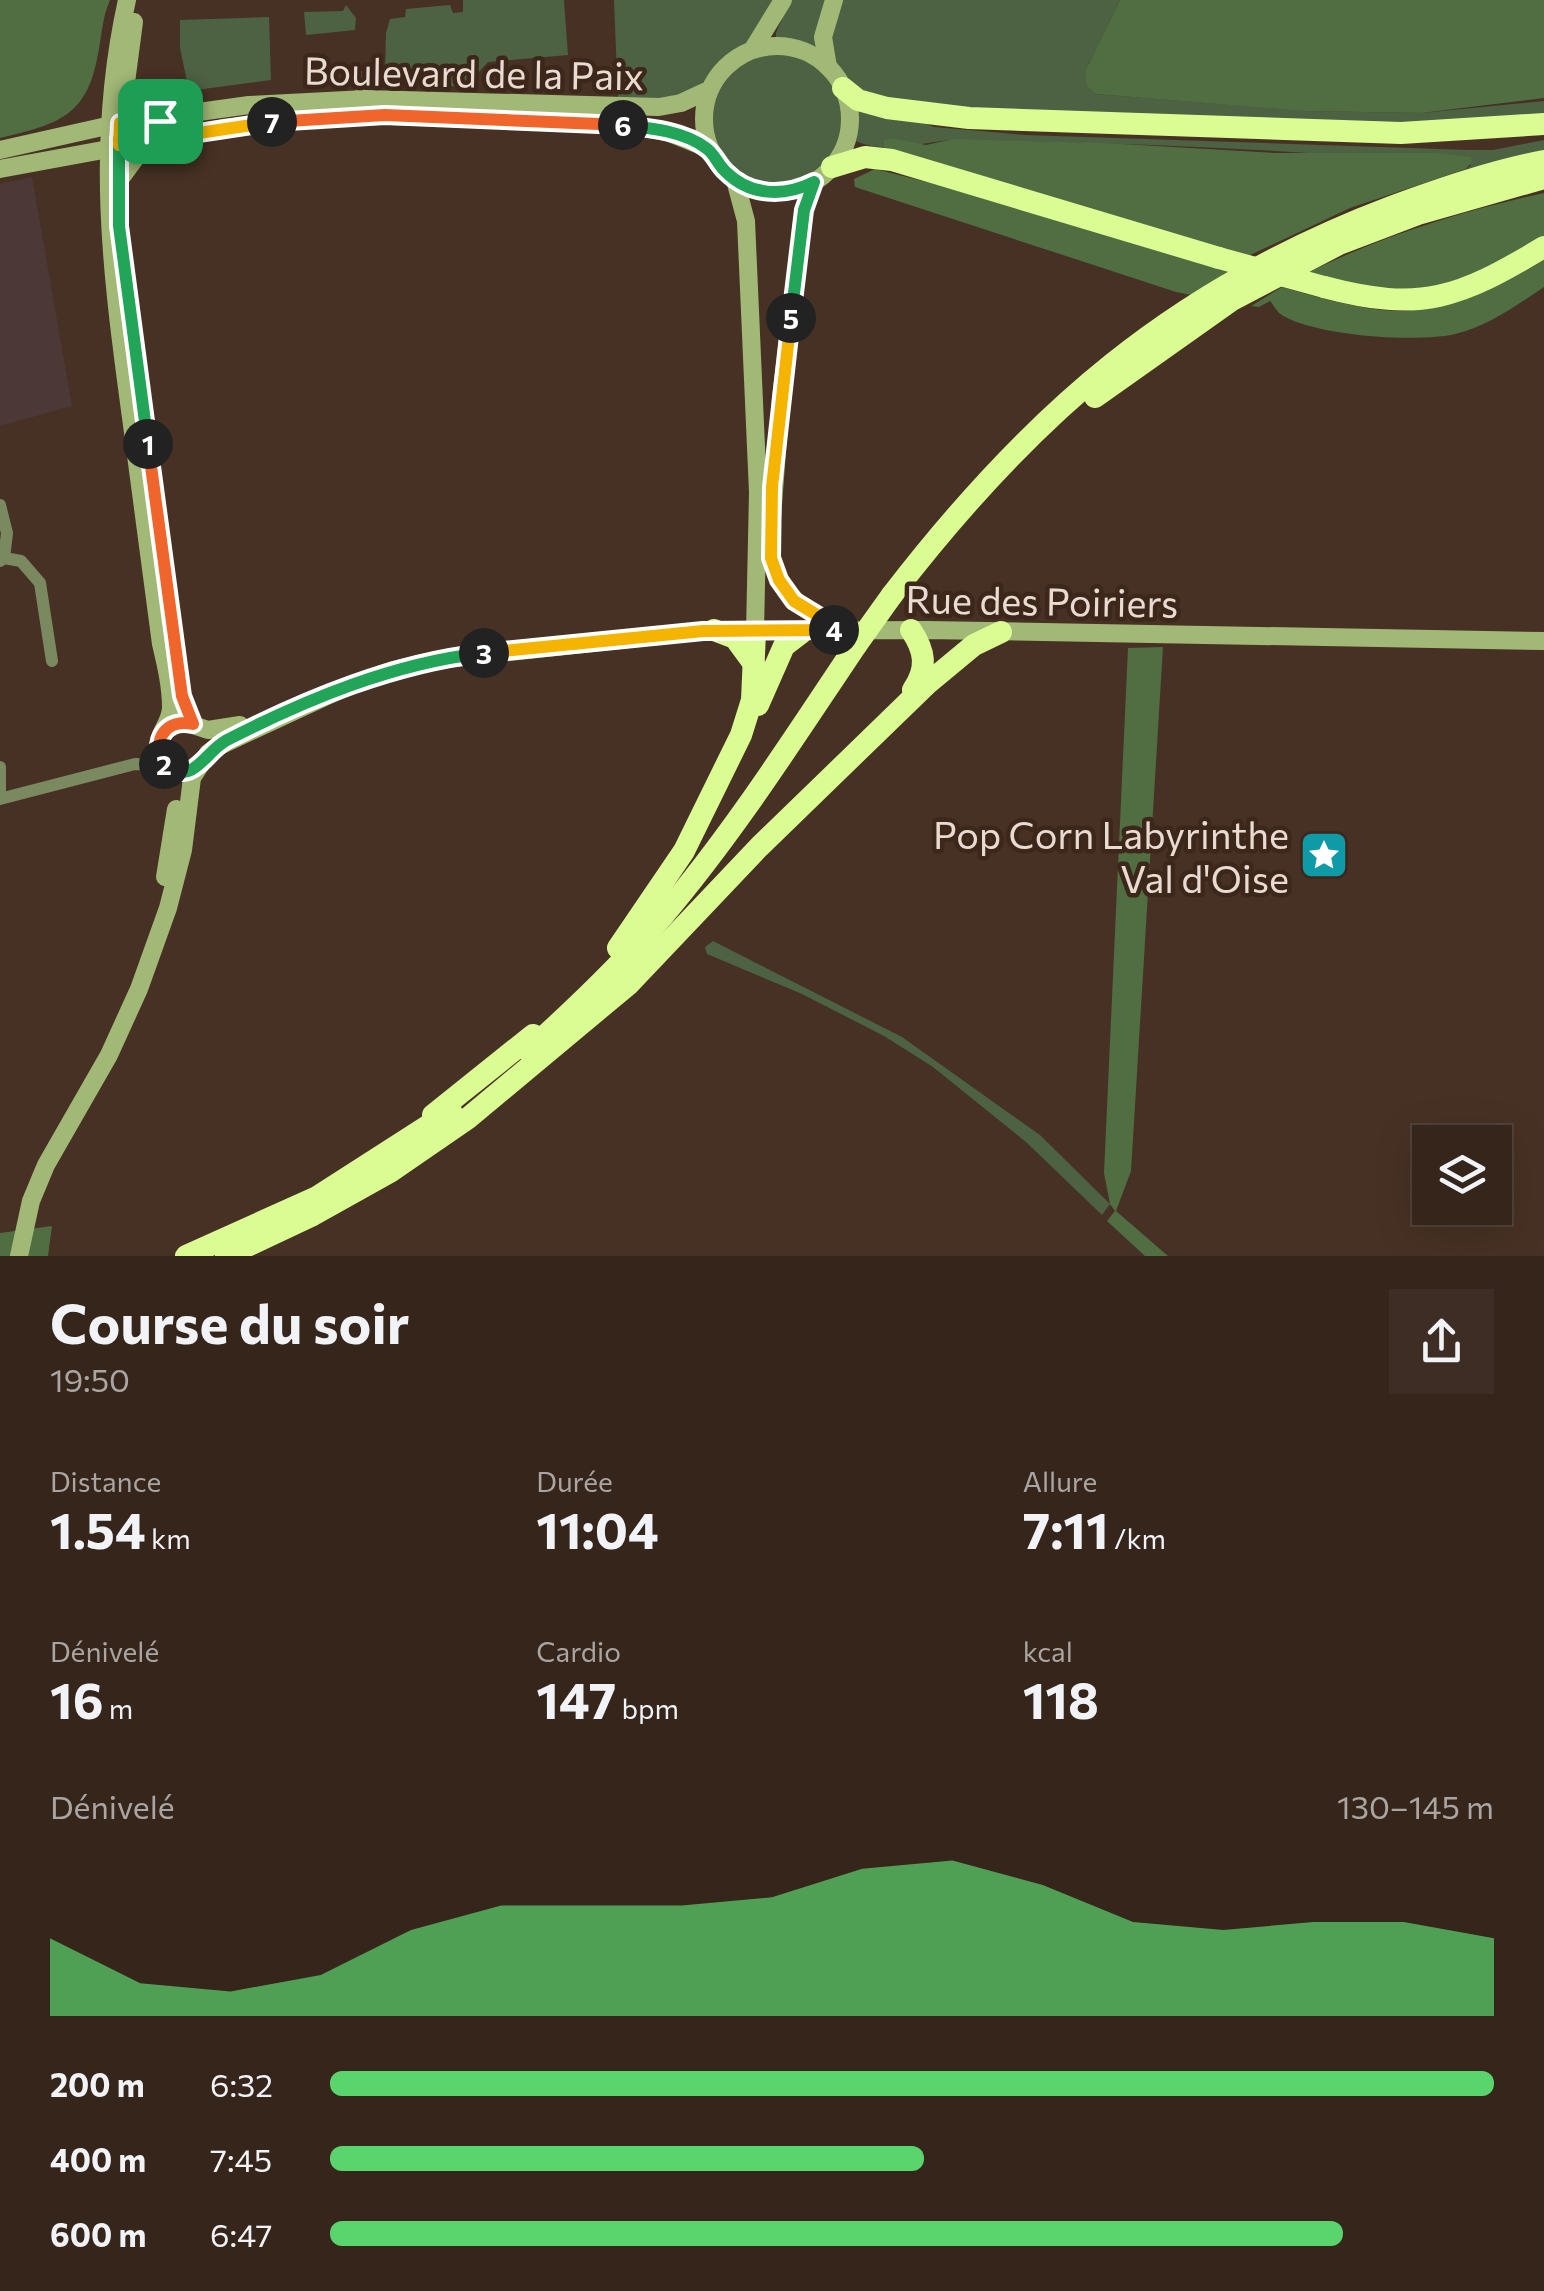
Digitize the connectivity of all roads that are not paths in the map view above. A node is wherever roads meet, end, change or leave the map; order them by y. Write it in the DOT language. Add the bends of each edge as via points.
graph roads {
  1 [pos="127,0"];
  2 [pos="137,0"];
  3 [pos="782,0"];
  4 [pos="834,0"];
  5 [pos="753,50"];
  6 [pos="828,67"];
  7 [pos="361,77"];
  8 [pos="120,80"];
  9 [pos="843,88"];
  10 [pos="709,90"];
  11 [pos="362,100"];
  12 [pos="164,115"];
  13 [pos="1544,124"];
  14 [pos="78,132"];
  15 [pos="114,135"];
  16 [pos="150,140"];
  17 [pos="709,149"];
  18 [pos="0,150"];
  19 [pos="80,152"];
  20 [pos="60,156"];
  21 [pos="1544,161"];
  22 [pos="832,167"];
  23 [pos="0,169"];
  24 [pos="1544,178"];
  25 [pos="112,180"];
  26 [pos="735,180"];
  27 [pos="814,182"];
  28 [pos="1544,247"];
  29 [pos="0,505"];
  30 [pos="2,560"];
  31 [pos="756,574"];
  32 [pos="898,600"];
  33 [pos="714,630"];
  34 [pos="911,630"];
  35 [pos="754,632"];
  36 [pos="801,632"];
  37 [pos="1001,632"];
  38 [pos="856,640"];
  39 [pos="1544,641"];
  40 [pos="52,661"];
  41 [pos="754,664"];
  42 [pos="308,704"];
  43 [pos="896,712"];
  44 [pos="197,726"];
  45 [pos="168,727"];
  46 [pos="741,735"];
  47 [pos="158,747"];
  48 [pos="203,761"];
  49 [pos="135,764"];
  50 [pos="0,767"];
  51 [pos="169,767"];
  52 [pos="0,796"];
  53 [pos="154,947"];
  54 [pos="564,1040"];
  55 [pos="188,1255"];
  56 [pos="19,1256"];
  57 [pos="226,1256"];
  1 -- 8 [label="main road"];
  2 -- 8 [label="main road"];
  3 -- 5 [label="main road"];
  4 -- 6 [label="main road" via="822,37"];
  5 -- 6 [label="main road" via="788,46"];
  5 -- 10 [label="main road" via="727,65"];
  6 -- 9 [label="main road"];
  7 -- 11 [label="street"];
  8 -- 12 [label="main road" via="137,102"];
  8 -- 14 [label="main road"];
  8 -- 15 [label="main road"];
  9 -- 13 [label="highway" via="876,106 968,118 1401,133"];
  9 -- 22 [label="main road" via="849,134"];
  10 -- 11 [label="main road, Boulevard de la Paix" via="660,107"];
  10 -- 17 [label="main road" via="703,119"];
  11 -- 12 [label="main road, Boulevard de la Paix"];
  12 -- 15 [label="main road, Boulevard de la Paix"];
  14 -- 15 [label="main road, Boulevard de la Paix"];
  14 -- 18 [label="main road, Boulevard de la Paix"];
  15 -- 16 [label="main road"];
  15 -- 19 [label="main road, Boulevard de la Paix"];
  15 -- 20 [label="main road"];
  15 -- 25 [label="main road"];
  16 -- 17 [label="main road" via="262,123 385,115 618,124 667,132"];
  16 -- 25 [label="main road"];
  17 -- 26 [label="main road"];
  19 -- 20 [label="main road, Boulevard de la Paix"];
  19 -- 25 [label="main road"];
  20 -- 23 [label="main road, Boulevard de la Paix"];
  21 -- 32 [label="highway" via="1334,228 1177,314 1030,434 946,524"];
  22 -- 27 [label="main road"];
  22 -- 28 [label="highway, bridge" via="865,157 892,160 1324,288 1392,301 1432,300"];
  24 -- 32 [label="highway" via="1339,244 1232,300 1110,383 1040,446"];
  25 -- 44 [label="main road" via="182,696"];
  25 -- 45 [label="main road" via="118,324 170,689"];
  26 -- 27 [label="main road" via="774,192"];
  26 -- 31 [label="main road" via="747,239"];
  27 -- 38 [label="main road" via="804,210 770,545 787,594"];
  29 -- 30 [label="street" via="7,532"];
  30 -- 40 [label="street" via="21,561 40,582"];
  31 -- 33 [label="main road" via="744,612"];
  31 -- 35 [label="main road"];
  32 -- 38 [label="highway, bridge"];
  33 -- 35 [label="main road, Rue des Poiriers"];
  33 -- 41 [label="highway" via="734,638"];
  33 -- 42 [label="main road, Rue des Poiriers" via="436,660"];
  34 -- 37 [label="main road, Rue des Poiriers"];
  34 -- 38 [label="main road, Rue des Poiriers"];
  34 -- 43 [label="highway" via="924,665"];
  35 -- 36 [label="main road, Rue des Poiriers"];
  35 -- 41 [label="highway"];
  36 -- 38 [label="main road, Rue des Poiriers"];
  36 -- 46 [label="highway" via="784,646"];
  37 -- 39 [label="main road, Rue des Poiriers"];
  37 -- 43 [label="highway" via="960,655"];
  38 -- 54 [label="highway" via="737,847"];
  38 -- 55 [label="highway" via="752,802 599,986 528,1051 388,1153 317,1196"];
  41 -- 46 [label="highway"];
  42 -- 44 [label="main road" via="229,728"];
  42 -- 48 [label="main road" via="226,740"];
  43 -- 54 [label="highway" via="629,984"];
  44 -- 45 [label="main road"];
  44 -- 48 [label="main road" via="208,742"];
  45 -- 47 [label="main road"];
  46 -- 55 [label="highway" via="684,851 616,950 557,1015 420,1125 336,1178"];
  47 -- 49 [label="street"];
  47 -- 51 [label="main road"];
  48 -- 51 [label="main road" via="182,772"];
  48 -- 53 [label="main road" via="189,789 183,850"];
  49 -- 51 [label="street"];
  49 -- 52 [label="street"];
  50 -- 52 [label="street"];
  51 -- 53 [label="main road" via="178,800"];
  53 -- 56 [label="main road" via="122,1032 46,1166"];
  54 -- 57 [label="highway" via="390,1172"];
}
